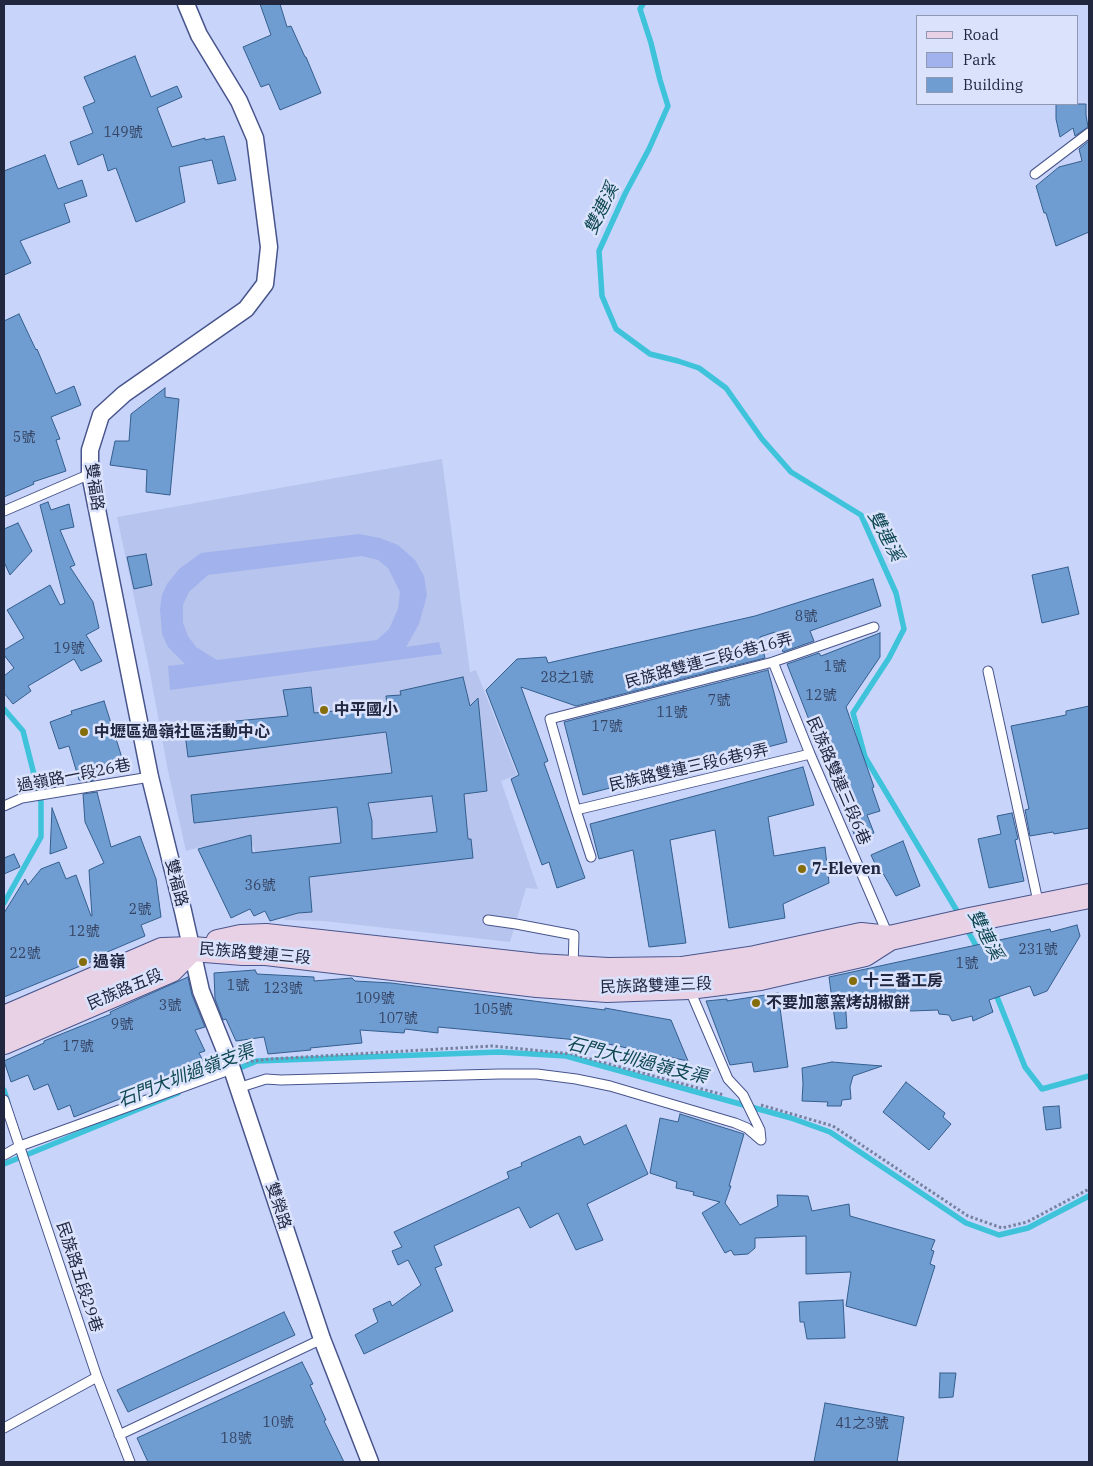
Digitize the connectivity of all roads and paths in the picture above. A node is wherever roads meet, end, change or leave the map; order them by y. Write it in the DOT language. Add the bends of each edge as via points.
graph roads {
  1 [pos="186,4"];
  2 [pos="1089,132"];
  3 [pos="1035,174"];
  4 [pos="90,474"];
  5 [pos="4,511"];
  6 [pos="874,627"];
  7 [pos="773,662"];
  8 [pos="988,671"];
  9 [pos="810,754"];
  10 [pos="150,777"];
  11 [pos="4,806"];
  12 [pos="576,810"];
  13 [pos="591,857"];
  14 [pos="1089,896"];
  15 [pos="1039,906"];
  16 [pos="488,920"];
  17 [pos="890,938"];
  18 [pos="192,949"];
  19 [pos="572,978"];
  20 [pos="685,978"];
  21 [pos="4,1018"];
  22 [pos="4,1042"];
  23 [pos="232,1069"];
  24 [pos="238,1088"];
  25 [pos="4,1100"];
  26 [pos="746,1100"];
  27 [pos="20,1146"];
  28 [pos="4,1155"];
  29 [pos="1089,1189"];
  30 [pos="322,1339"];
  31 [pos="96,1377"];
  32 [pos="4,1428"];
  33 [pos="119,1435"];
  34 [pos="130,1462"];
  35 [pos="370,1462"];
  1 -- 4 [label="street, 雙福路" via="199,35 239,101 255,138 269,247 265,284 246,308 124,394 101,415 90,450"];
  2 -- 3 [label="lane"];
  4 -- 5 [label="lane"];
  4 -- 10 [label="street, 雙福路"];
  6 -- 7 [label="lane, 民族路雙連三段6巷16弄"];
  7 -- 9 [label="lane, 民族路雙連三段6巷"];
  7 -- 12 [label="lane, 民族路雙連三段6巷16弄" via="550,719"];
  8 -- 15 [label="lane"];
  9 -- 12 [label="lane, 民族路雙連三段6巷9弄"];
  9 -- 17 [label="lane, 民族路雙連三段6巷"];
  10 -- 11 [label="lane, 過嶺路一段26巷" via="22,798"];
  10 -- 18 [label="street, 雙福路"];
  12 -- 13 [label="lane"];
  14 -- 15 [label="main road, 民族路雙連三段"];
  15 -- 17 [label="main road, 民族路雙連三段"];
  16 -- 19 [label="lane" via="574,935"];
  17 -- 20 [label="main road, 民族路雙連三段" via="861,935 755,958"];
  18 -- 19 [label="main road, 民族路雙連三段" via="241,937 266,936 529,965"];
  18 -- 21 [label="main road, 民族路五段" via="162,950"];
  18 -- 22 [label="main road, 民族路五段" via="171,970"];
  18 -- 23 [label="street, 雙榮路" via="201,991"];
  19 -- 20 [label="main road, 民族路雙連三段" via="608,970"];
  20 -- 26 [label="lane" via="728,1078"];
  23 -- 24 [label="street, 雙榮路"];
  23 -- 27 [label="lane"];
  24 -- 26 [label="lane" via="266,1079 537,1074 610,1086 672,1104 735,1123 761,1140 760,1130"];
  24 -- 30 [label="street, 雙榮路"];
  25 -- 27 [label="lane, 民族路五段29巷"];
  26 -- 29 [label="path" via="833,1126 968,1216 1002,1228 1027,1222"];
  27 -- 28 [label="lane"];
  27 -- 31 [label="lane, 民族路五段29巷"];
  30 -- 33 [label="lane"];
  30 -- 35 [label="street, 雙榮路"];
  31 -- 32 [label="lane"];
  31 -- 33 [label="lane, 民族路五段29巷"];
  33 -- 34 [label="lane, 民族路五段29巷"];
}
